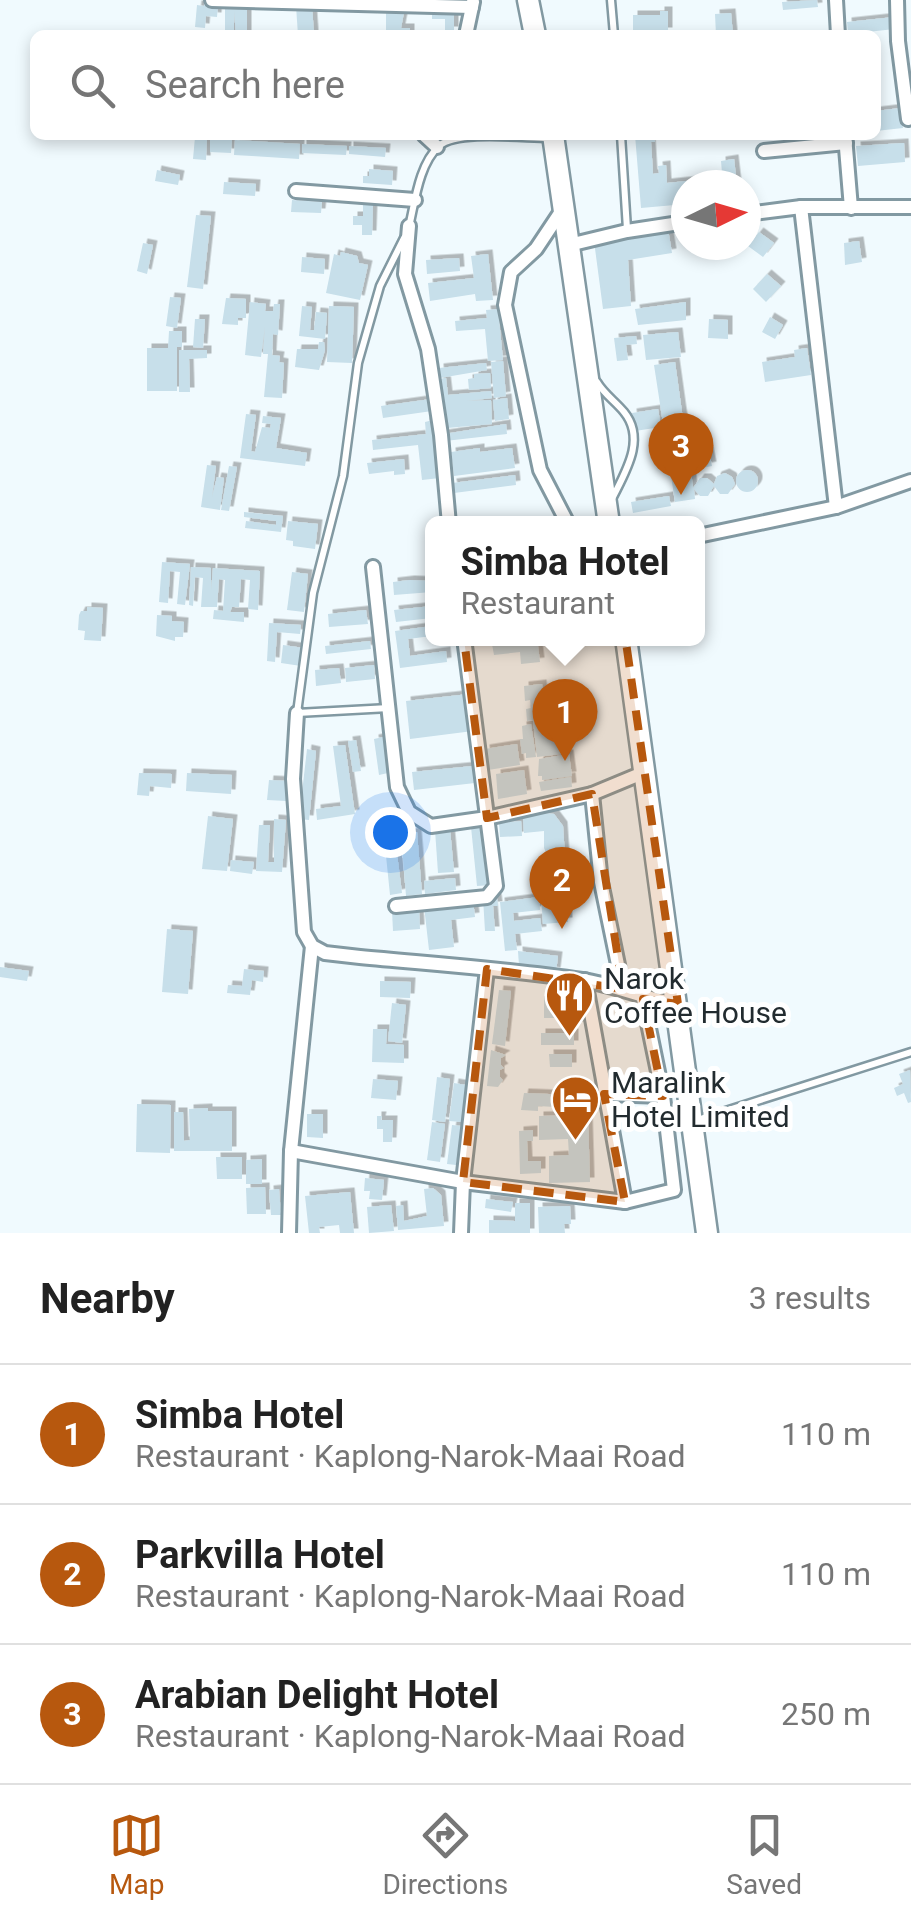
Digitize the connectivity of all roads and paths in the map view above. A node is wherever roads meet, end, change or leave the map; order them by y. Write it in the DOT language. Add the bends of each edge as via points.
graph roads {
  1 [pos="212,0"];
  2 [pos="528,0"];
  3 [pos="612,0"];
  4 [pos="836,0"];
  5 [pos="897,0"];
  6 [pos="472,4"];
  7 [pos="467,30"];
  8 [pos="534,30"];
  9 [pos="614,30"];
  10 [pos="838,30"];
  11 [pos="908,119"];
  12 [pos="429,140"];
  13 [pos="455,140"];
  14 [pos="555,140"];
  15 [pos="621,140"];
  16 [pos="838,140"];
  17 [pos="845,140"];
  18 [pos="437,147"];
  19 [pos="764,151"];
  20 [pos="296,191"];
  21 [pos="415,200"];
  22 [pos="802,206"];
  23 [pos="564,207"];
  24 [pos="911,207"];
  25 [pos="851,208"];
  26 [pos="761,212"];
  27 [pos="671,224"];
  28 [pos="409,226"];
  29 [pos="627,231"];
  30 [pos="569,245"];
  31 [pos="586,364"];
  32 [pos="911,481"];
  33 [pos="836,507"];
  34 [pos="448,516"];
  35 [pos="564,516"];
  36 [pos="608,516"];
  37 [pos="705,535"];
  38 [pos="372,567"];
  39 [pos="465,646"];
  40 [pos="627,646"];
  41 [pos="389,708"];
  42 [pos="298,713"];
  43 [pos="645,772"];
  44 [pos="592,794"];
  45 [pos="487,818"];
  46 [pos="396,906"];
  47 [pos="312,946"];
  48 [pos="486,969"];
  49 [pos="585,980"];
  50 [pos="623,989"];
  51 [pos="643,999"];
  52 [pos="678,1004"];
  53 [pos="911,1052"];
  54 [pos="605,1094"];
  55 [pos="664,1096"];
  56 [pos="693,1121"];
  57 [pos="291,1151"];
  58 [pos="464,1182"];
  59 [pos="625,1202"];
  60 [pos="288,1233"];
  61 [pos="461,1233"];
  62 [pos="707,1233"];
  1 -- 6 [label="street"];
  2 -- 8 [label="highway"];
  3 -- 9 [label="lane"];
  4 -- 10 [label="street"];
  5 -- 11 [label="street"];
  6 -- 7 [label="street"];
  12 -- 18 [label="street"];
  13 -- 18 [label="lane"];
  14 -- 23 [label="highway"];
  15 -- 29 [label="lane"];
  16 -- 19 [label="street"];
  17 -- 25 [label="street"];
  18 -- 21 [label="lane"];
  20 -- 21 [label="street"];
  21 -- 28 [label="lane"];
  22 -- 25 [label="street"];
  22 -- 26 [label="street"];
  22 -- 33 [label="street"];
  23 -- 30 [label="highway"];
  23 -- 35 [label="street" via="511,272 505,305 540,470"];
  24 -- 25 [label="street"];
  27 -- 29 [label="street"];
  28 -- 34 [label="street" via="405,274 428,349"];
  28 -- 42 [label="lane" via="380,286 358,363"];
  29 -- 30 [label="street"];
  30 -- 31 [label="highway"];
  31 -- 36 [label="highway"];
  31 -- 36 [label="lane" via="631,430 634,456"];
  32 -- 33 [label="street"];
  33 -- 37 [label="street"];
  38 -- 41 [label="street"];
  39 -- 45 [label="street"];
  40 -- 43 [label="highway"];
  41 -- 42 [label="lane"];
  41 -- 45 [label="street" via="397,788 409,812 431,826"];
  42 -- 47 [label="street" via="296,844 304,932"];
  43 -- 44 [label="street"];
  43 -- 52 [label="highway"];
  44 -- 45 [label="street"];
  44 -- 50 [label="street"];
  45 -- 46 [label="street" via="496,886 488,897"];
  47 -- 48 [label="street" via="324,953"];
  47 -- 57 [label="street"];
  48 -- 49 [label="street"];
  48 -- 58 [label="street"];
  49 -- 50 [label="street"];
  49 -- 54 [label="street"];
  50 -- 51 [label="street"];
  51 -- 52 [label="street"];
  51 -- 55 [label="street"];
  52 -- 56 [label="highway"];
  53 -- 56 [label="lane"];
  54 -- 55 [label="street"];
  54 -- 59 [label="street"];
  55 -- 59 [label="street" via="674,1190"];
  56 -- 62 [label="highway"];
  57 -- 58 [label="street"];
  57 -- 60 [label="street"];
  58 -- 59 [label="street"];
  58 -- 61 [label="street"];
}
